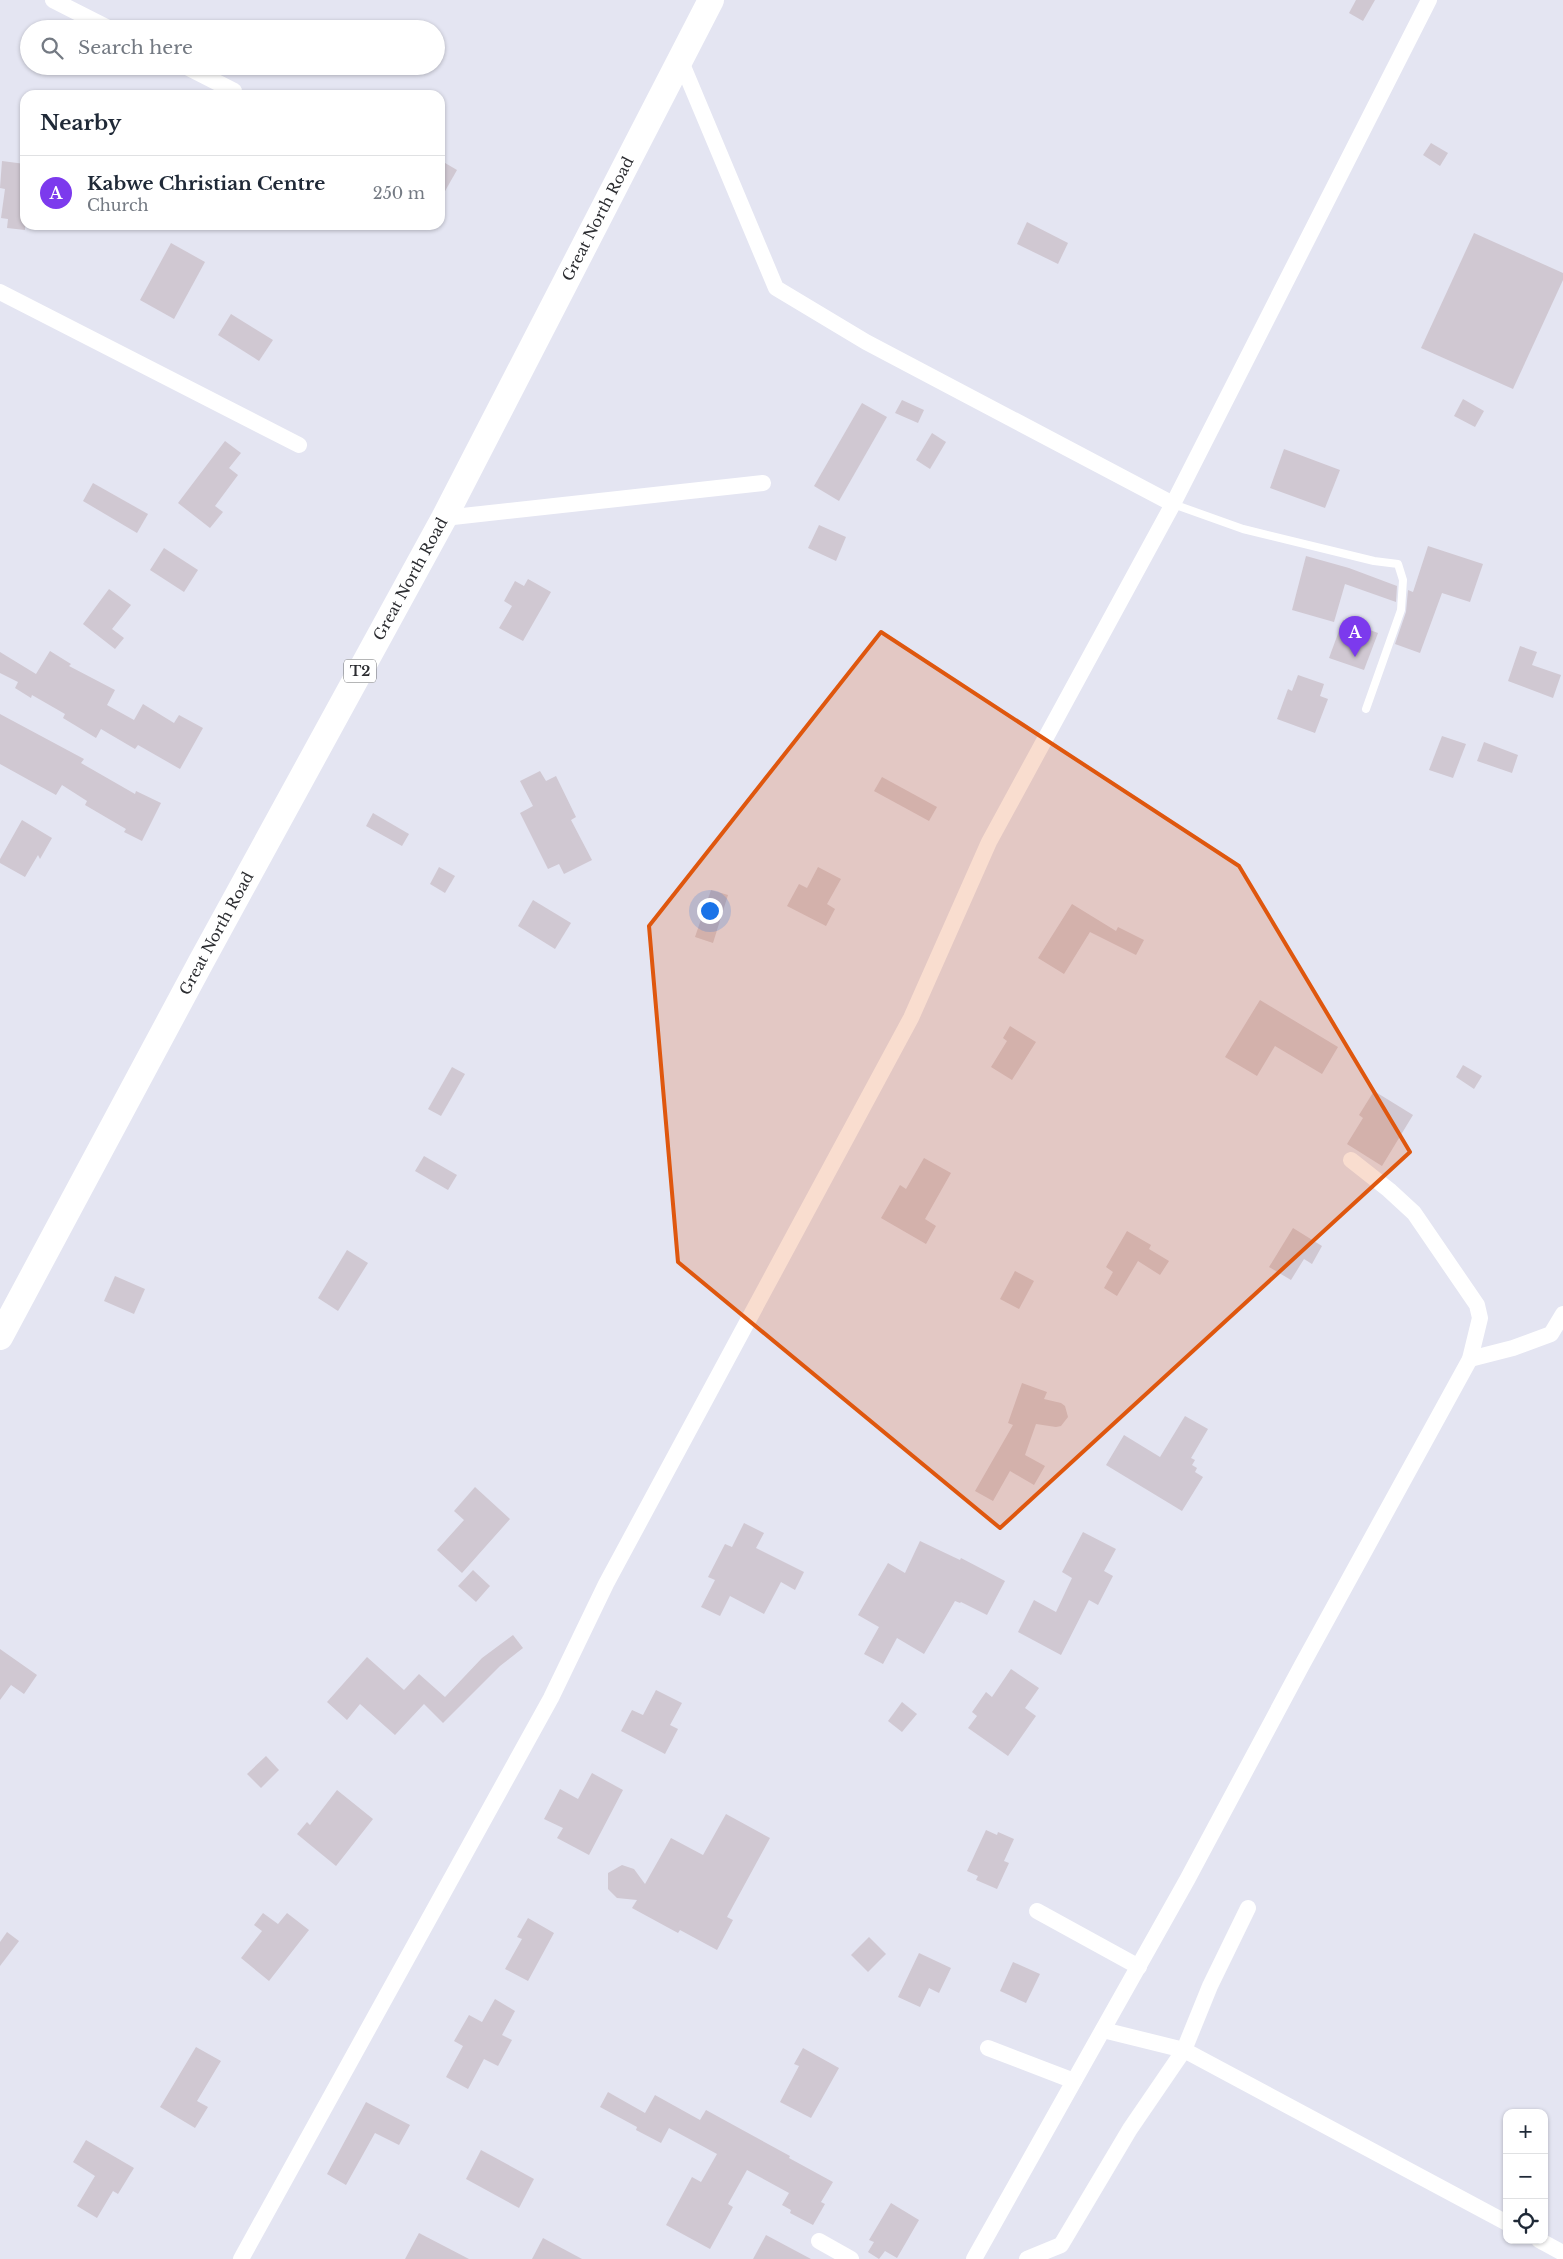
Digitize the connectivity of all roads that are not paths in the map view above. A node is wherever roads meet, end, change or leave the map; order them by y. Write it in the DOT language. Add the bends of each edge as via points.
graph roads {
  1 [pos="53,0"];
  2 [pos="711,0"];
  3 [pos="1429,0"];
  4 [pos="92,20"];
  5 [pos="680,59"];
  6 [pos="203,75"];
  7 [pos="232,90"];
  8 [pos="0,292"];
  9 [pos="299,445"];
  10 [pos="763,483"];
  11 [pos="1173,504"];
  12 [pos="444,518"];
  13 [pos="1366,709"];
  14 [pos="1351,1160"];
  15 [pos="1563,1314"];
  16 [pos="0,1337"];
  17 [pos="1470,1359"];
  18 [pos="1248,1908"];
  19 [pos="1036,1911"];
  20 [pos="1139,1967"];
  21 [pos="1103,2030"];
  22 [pos="988,2048"];
  23 [pos="1184,2050"];
  24 [pos="1074,2081"];
  25 [pos="1503,2221"];
  26 [pos="819,2241"];
  27 [pos="1546,2244"];
  28 [pos="1563,2253"];
  29 [pos="241,2259"];
  30 [pos="851,2259"];
  31 [pos="974,2259"];
  32 [pos="1027,2259"];
  1 -- 4 [label="street"];
  2 -- 5 [label="highway, Great North Road / T2"];
  3 -- 11 [label="street"];
  5 -- 11 [label="street" via="776,288 866,342"];
  5 -- 12 [label="highway, Great North Road / T2"];
  6 -- 7 [label="street"];
  8 -- 9 [label="street"];
  10 -- 12 [label="street"];
  11 -- 13 [label="lane" via="1243,529 1398,564 1403,580 1401,610"];
  11 -- 29 [label="street" via="990,842 911,1018 606,1584 551,1698"];
  12 -- 16 [label="highway, Great North Road / T2"];
  14 -- 17 [label="street" via="1414,1213 1477,1305 1480,1318"];
  15 -- 17 [label="street" via="1551,1334"];
  17 -- 20 [label="street"];
  18 -- 23 [label="street" via="1210,1986"];
  19 -- 20 [label="street"];
  20 -- 21 [label="street"];
  21 -- 23 [label="street"];
  21 -- 24 [label="street"];
  22 -- 24 [label="street"];
  23 -- 25 [label="street"];
  23 -- 32 [label="street" via="1130,2129 1060,2245"];
  24 -- 31 [label="street"];
  26 -- 30 [label="street"];
  27 -- 28 [label="street"];
}
